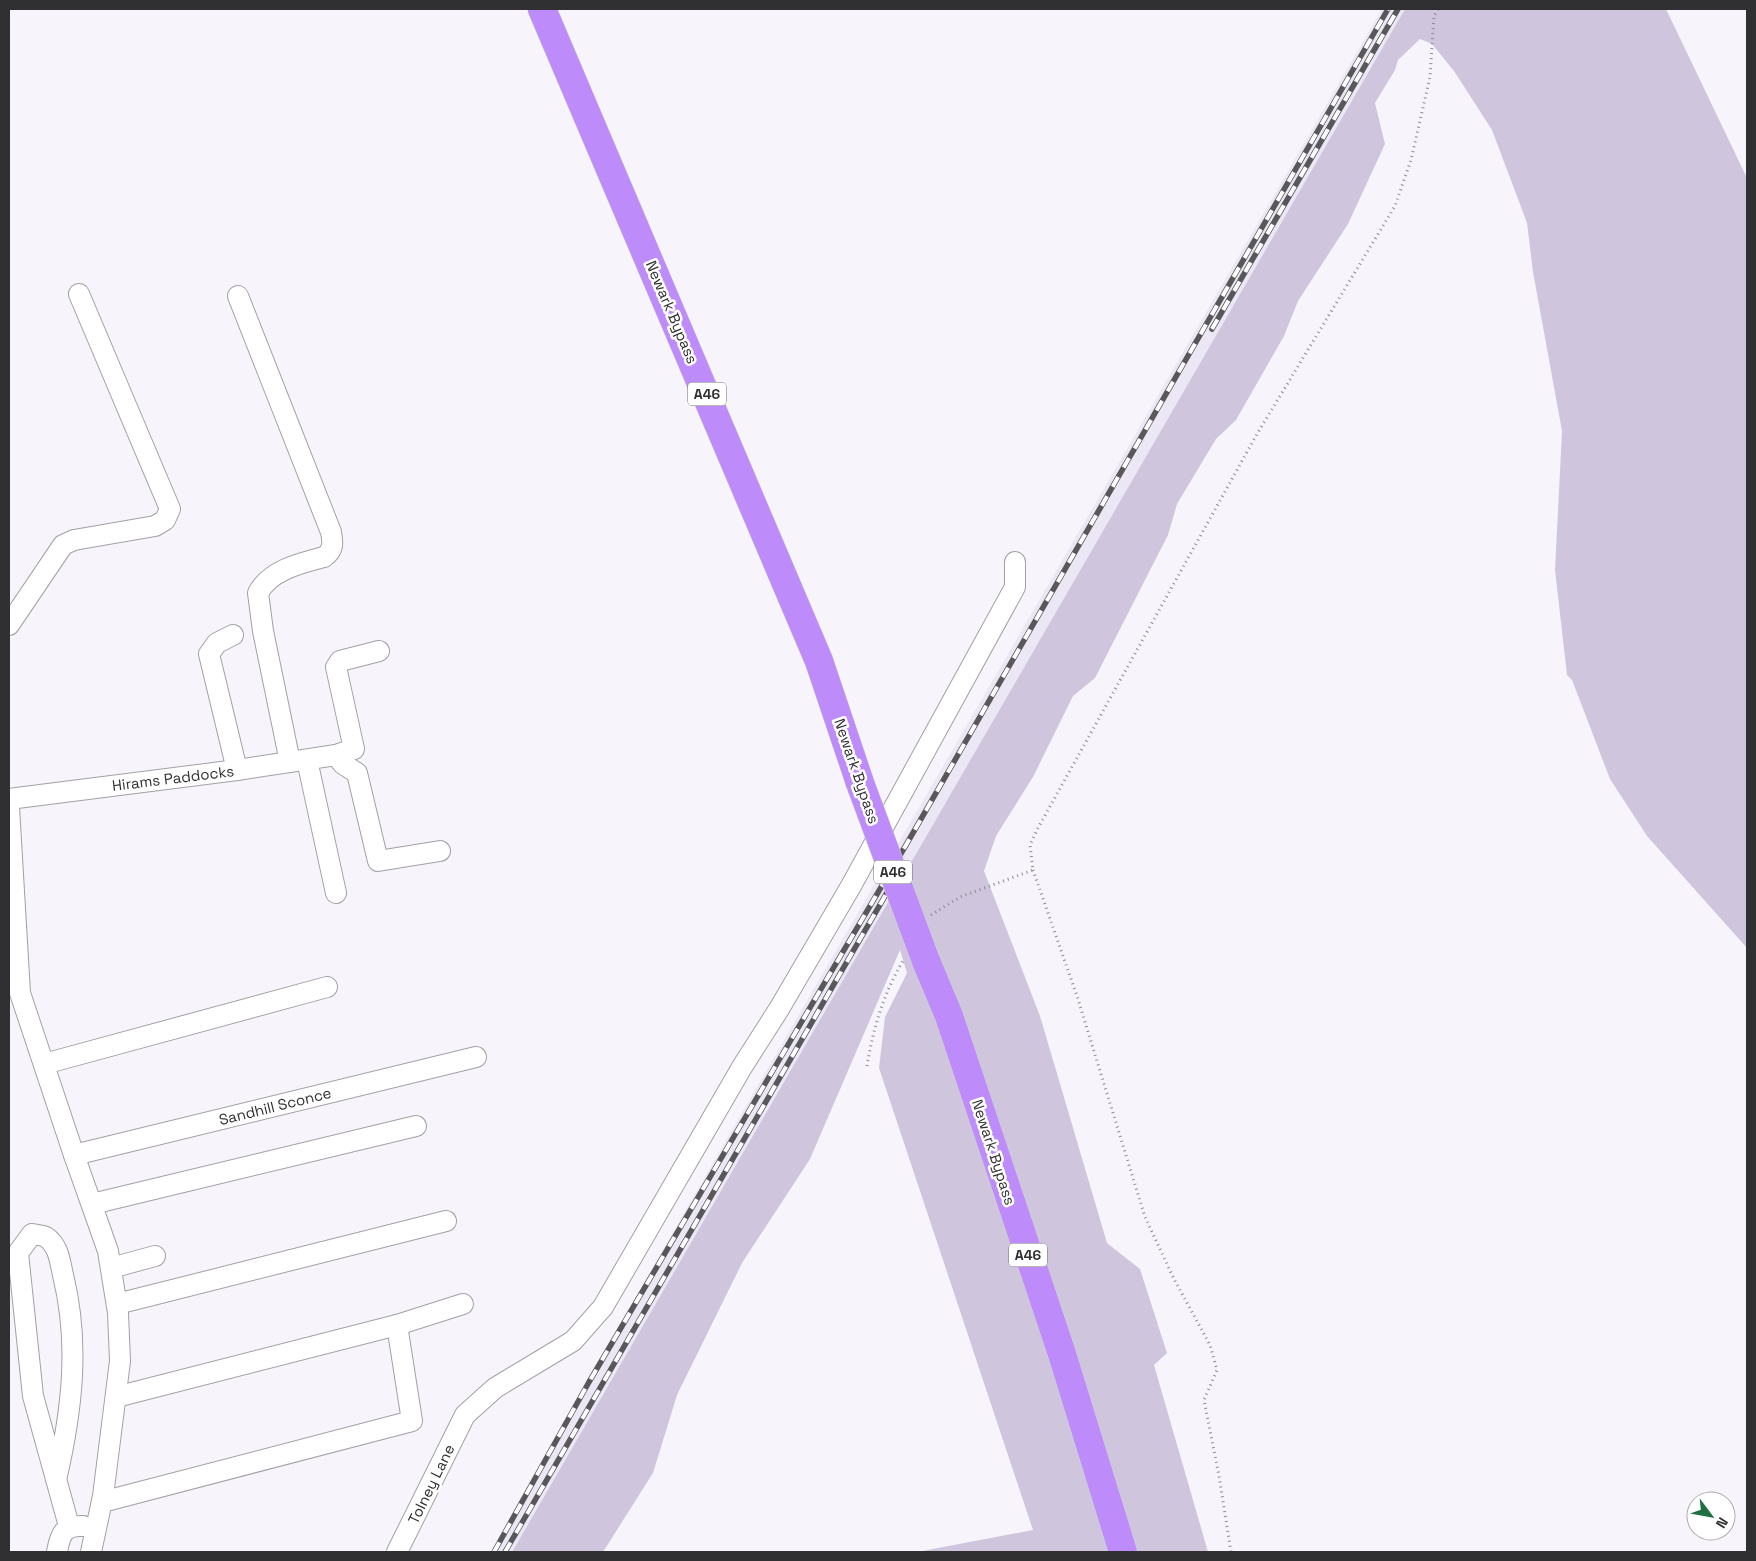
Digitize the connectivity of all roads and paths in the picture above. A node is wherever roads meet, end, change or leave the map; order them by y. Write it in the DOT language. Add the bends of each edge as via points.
graph roads {
  1 [pos="542,9"];
  2 [pos="1438,9"];
  3 [pos="79,294"];
  4 [pos="238,296"];
  5 [pos="1015,562"];
  6 [pos="9,625"];
  7 [pos="233,635"];
  8 [pos="379,651"];
  9 [pos="336,755"];
  10 [pos="298,761"];
  11 [pos="237,770"];
  12 [pos="9,799"];
  13 [pos="9,806"];
  14 [pos="440,851"];
  15 [pos="1033,870"];
  16 [pos="336,892"];
  17 [pos="928,920"];
  18 [pos="915,960"];
  19 [pos="327,987"];
  20 [pos="476,1057"];
  21 [pos="44,1064"];
  22 [pos="868,1066"];
  23 [pos="416,1126"];
  24 [pos="74,1155"];
  25 [pos="92,1204"];
  26 [pos="446,1221"];
  27 [pos="155,1256"];
  28 [pos="111,1268"];
  29 [pos="117,1304"];
  30 [pos="463,1304"];
  31 [pos="397,1325"];
  32 [pos="116,1397"];
  33 [pos="56,1480"];
  34 [pos="102,1502"];
  35 [pos="69,1526"];
  36 [pos="96,1530"];
  37 [pos="57,1552"];
  38 [pos="91,1552"];
  39 [pos="397,1552"];
  40 [pos="1123,1552"];
  41 [pos="1231,1552"];
  1 -- 18 [label="highway, Newark Bypass / A46, bridge" via="819,661"];
  2 -- 15 [label="path" via="1434,16 1430,77 1411,160 1395,206 1257,434 1038,828 1030,846"];
  3 -- 6 [label="street" via="170,510 165,520 155,526 74,540 63,545"];
  4 -- 10 [label="street" via="331,532 333,546 324,557 283,570 268,579 258,593 263,631"];
  5 -- 39 [label="street, Tolney Lane" via="1015,587 851,886 613,1291 573,1341 495,1388 465,1415"];
  7 -- 11 [label="street" via="217,643 209,654"];
  8 -- 9 [label="street" via="340,661 336,667 354,749"];
  9 -- 10 [label="street, Hirams Paddocks"];
  9 -- 14 [label="street" via="357,773 378,861"];
  10 -- 11 [label="street, Hirams Paddocks"];
  10 -- 16 [label="street"];
  11 -- 12 [label="street, Hirams Paddocks"];
  13 -- 21 [label="street" via="20,993"];
  15 -- 17 [label="path" via="960,896 933,913"];
  15 -- 41 [label="path" via="1145,1217 1212,1353 1217,1370 1204,1400"];
  18 -- 22 [label="path" via="885,998 872,1034"];
  18 -- 40 [label="highway, Newark Bypass / A46" via="949,1016 1062,1354"];
  19 -- 21 [label="street"];
  20 -- 24 [label="street, Sandhill Sconce"];
  21 -- 24 [label="street"];
  23 -- 25 [label="street"];
  24 -- 25 [label="street"];
  25 -- 28 [label="street"];
  26 -- 29 [label="street"];
  27 -- 28 [label="street"];
  28 -- 29 [label="street"];
  29 -- 32 [label="street" via="120,1361"];
  30 -- 31 [label="street"];
  31 -- 32 [label="street"];
  31 -- 34 [label="street" via="412,1421"];
  32 -- 34 [label="street"];
  33 -- 33 [label="street" via="33,1396 18,1253 32,1234 46,1237 57,1249 68,1294 74,1358 72,1395"];
  33 -- 35 [label="street"];
  34 -- 36 [label="street"];
  35 -- 36 [label="street"];
  35 -- 37 [label="street"];
  36 -- 38 [label="street"];
}
